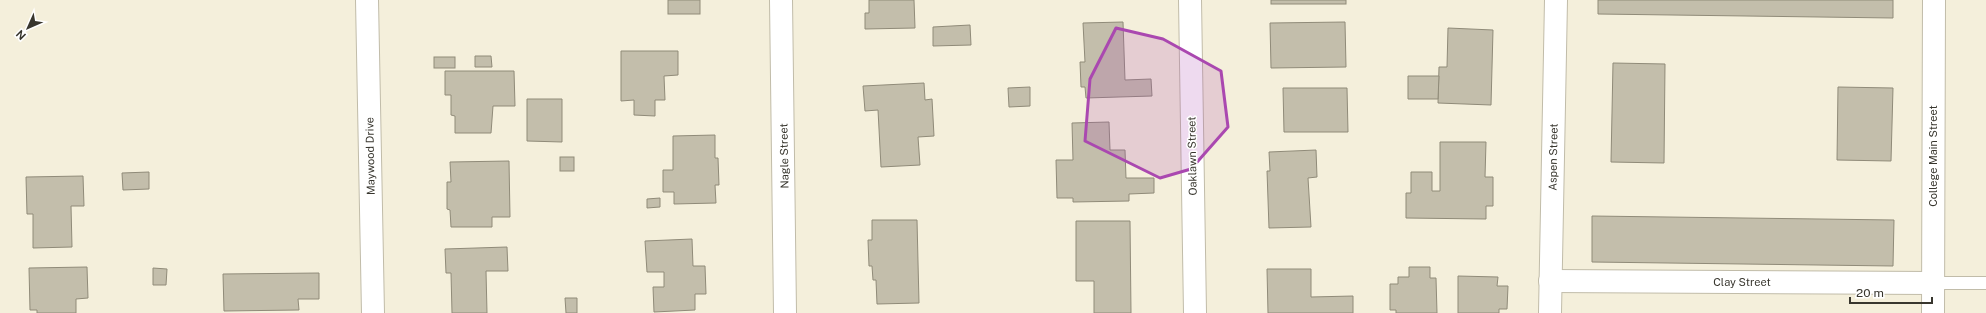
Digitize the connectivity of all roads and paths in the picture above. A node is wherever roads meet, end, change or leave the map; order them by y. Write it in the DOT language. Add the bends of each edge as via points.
graph roads {
  1 [pos="367,0"];
  2 [pos="781,0"];
  3 [pos="1190,0"];
  4 [pos="1556,0"];
  5 [pos="1934,0"];
  6 [pos="1550,281"];
  7 [pos="1933,283"];
  8 [pos="1986,284"];
  9 [pos="373,313"];
  10 [pos="785,313"];
  11 [pos="1195,313"];
  12 [pos="1550,313"];
  13 [pos="1933,313"];
  1 -- 9 [label="street, Maywood Drive"];
  2 -- 10 [label="street, Nagle Street"];
  3 -- 11 [label="street, Oaklawn Street"];
  4 -- 6 [label="street, Aspen Street"];
  5 -- 7 [label="street, College Main Street"];
  6 -- 7 [label="street, Clay Street"];
  6 -- 12 [label="street, Aspen Street"];
  7 -- 8 [label="lane"];
  7 -- 13 [label="street, College Main Street"];
}
